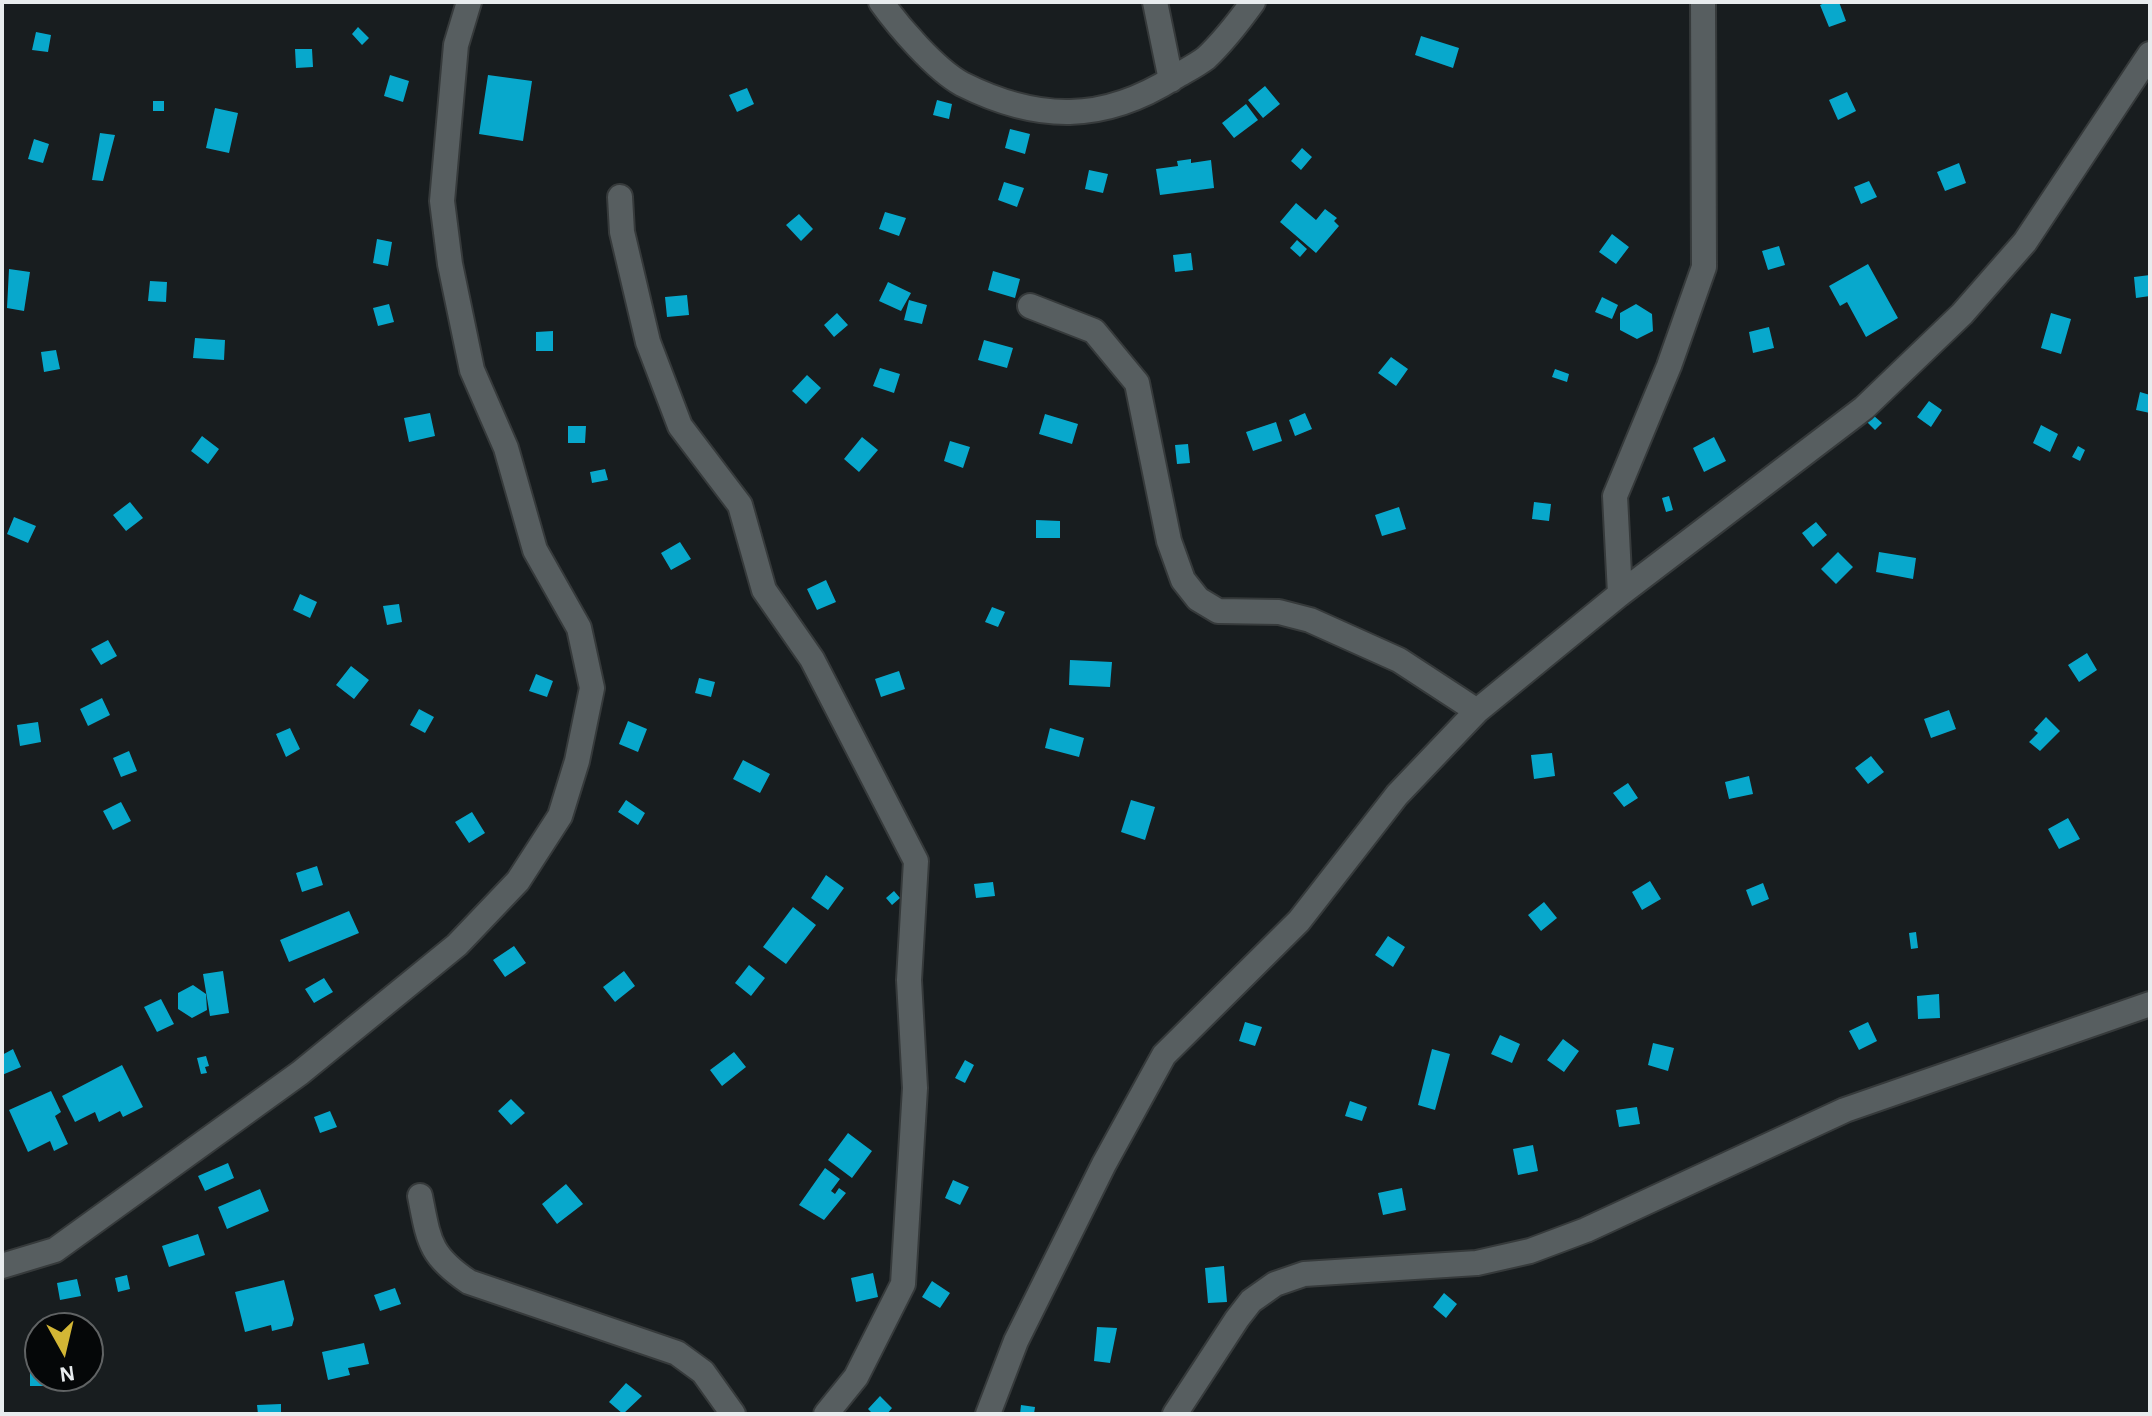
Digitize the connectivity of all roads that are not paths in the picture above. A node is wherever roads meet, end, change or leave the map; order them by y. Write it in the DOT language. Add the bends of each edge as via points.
graph roads {
  1 [pos="469,2"];
  2 [pos="881,2"];
  3 [pos="1155,2"];
  4 [pos="1253,2"];
  5 [pos="1703,2"];
  6 [pos="2150,54"];
  7 [pos="1171,80"];
  8 [pos="620,197"];
  9 [pos="1030,306"];
  10 [pos="1620,594"];
  11 [pos="1477,711"];
  12 [pos="2150,1004"];
  13 [pos="420,1196"];
  14 [pos="2,1266"];
  15 [pos="733,1414"];
  16 [pos="826,1414"];
  17 [pos="988,1414"];
  18 [pos="1175,1414"];
  1 -- 14 [label="street" via="456,45 442,201 472,370 506,448 535,550 579,628 592,688 560,816 518,881 457,945 312,1063 55,1250"];
  2 -- 7 [label="street" via="899,27 959,82 1015,104 1058,113 1094,111 1134,102"];
  3 -- 7 [label="street"];
  4 -- 7 [label="street" via="1206,58"];
  5 -- 10 [label="street" via="1704,267 1615,496"];
  6 -- 10 [label="street" via="2025,242 1962,314 1864,408"];
  8 -- 16 [label="street" via="622,232 648,342 680,426 740,505 764,590 812,659 916,861 909,980 915,1088 903,1284 856,1377"];
  9 -- 11 [label="street" via="1094,331 1137,383 1169,541 1183,580 1198,599 1218,611 1279,612 1310,620 1399,660"];
  10 -- 11 [label="street"];
  11 -- 17 [label="street" via="1397,795 1299,921 1164,1055 1016,1341"];
  12 -- 18 [label="street" via="1845,1110 1530,1251 1477,1263 1304,1274 1275,1284 1237,1319"];
  13 -- 15 [label="street" via="429,1239 443,1264 469,1282 677,1353 703,1372"];
}
